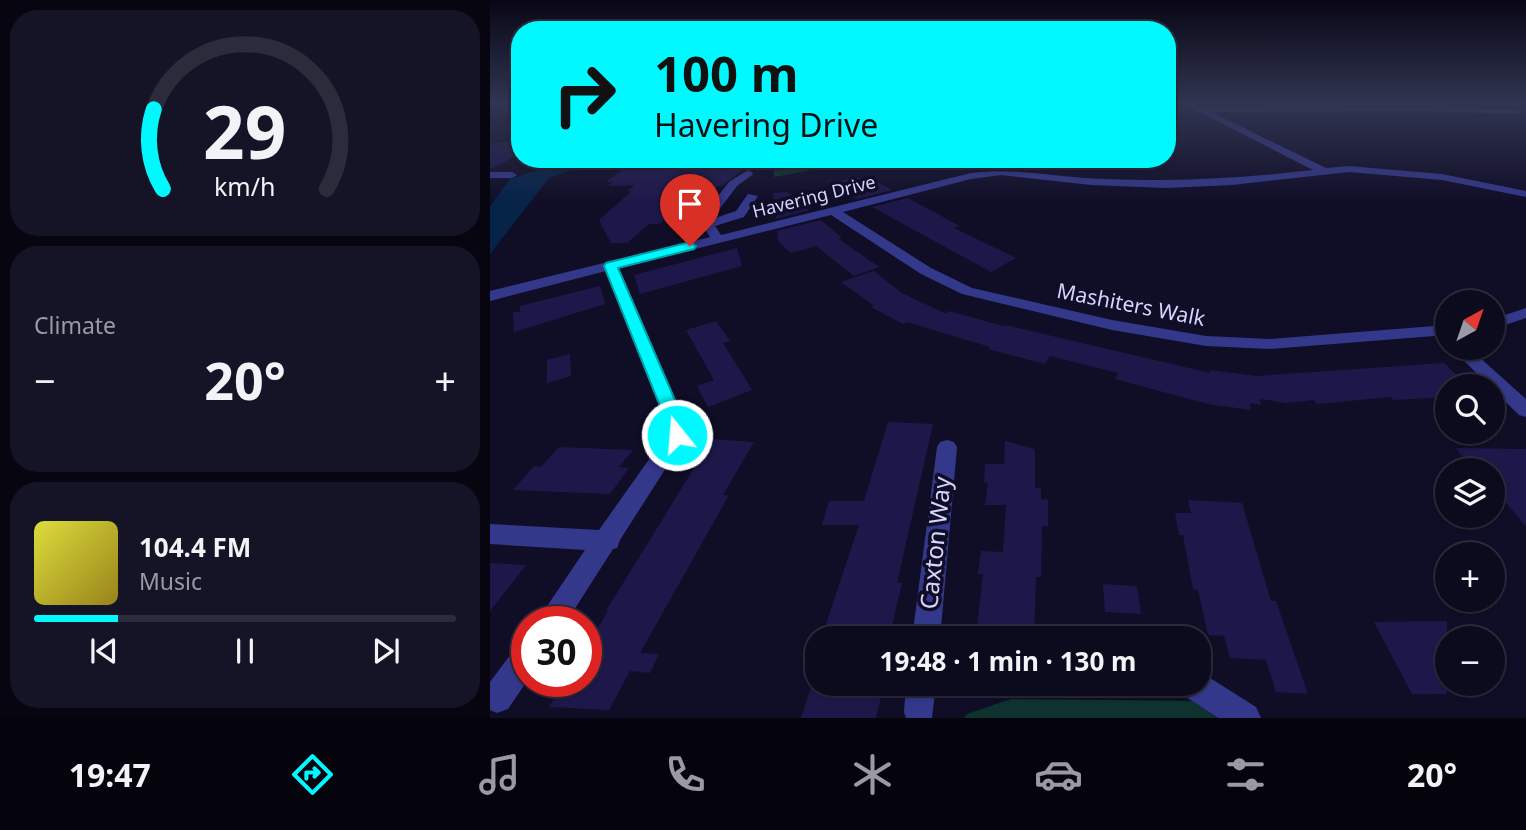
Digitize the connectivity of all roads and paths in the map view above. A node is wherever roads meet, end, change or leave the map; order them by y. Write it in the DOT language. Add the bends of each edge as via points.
graph roads {
  1 [pos="1254,137"];
  2 [pos="998,168"];
  3 [pos="1323,171"];
  4 [pos="1001,172"];
  5 [pos="748,173"];
  6 [pos="490,175"];
  7 [pos="512,175"];
  8 [pos="1526,194"];
  9 [pos="752,196"];
  10 [pos="832,210"];
  11 [pos="707,225"];
  12 [pos="717,239"];
  13 [pos="611,266"];
  14 [pos="490,296"];
  15 [pos="1526,313"];
  16 [pos="1505,320"];
  17 [pos="1435,333"];
  18 [pos="1472,360"];
  19 [pos="1526,410"];
  20 [pos="947,447"];
  21 [pos="490,534"];
  22 [pos="608,541"];
  23 [pos="562,606"];
  24 [pos="927,626"];
  25 [pos="511,678"];
  26 [pos="1211,695"];
  27 [pos="497,698"];
  28 [pos="1245,718"];
  1 -- 3 [label="street"];
  2 -- 4 [label="street"];
  3 -- 4 [label="street, Havering Drive" via="1167,185"];
  3 -- 8 [label="street, Havering Drive" via="1442,177"];
  4 -- 10 [label="street, Havering Drive"];
  5 -- 11 [label="street" via="733,184 705,220"];
  6 -- 7 [label="street"];
  9 -- 11 [label="street" via="737,216"];
  10 -- 12 [label="street, Havering Drive"];
  10 -- 17 [label="street, Mashiters Walk" via="926,271 967,291 1112,325 1206,341 1270,344"];
  11 -- 12 [label="street"];
  12 -- 13 [label="street, Havering Drive"];
  13 -- 14 [label="street, Havering Drive"];
  13 -- 22 [label="street" via="677,435"];
  15 -- 16 [label="street"];
  18 -- 19 [label="street"];
  20 -- 24 [label="street, Caxton Way"];
  21 -- 22 [label="street"];
  22 -- 23 [label="street"];
  25 -- 27 [label="street"];
  26 -- 28 [label="street"];
}
